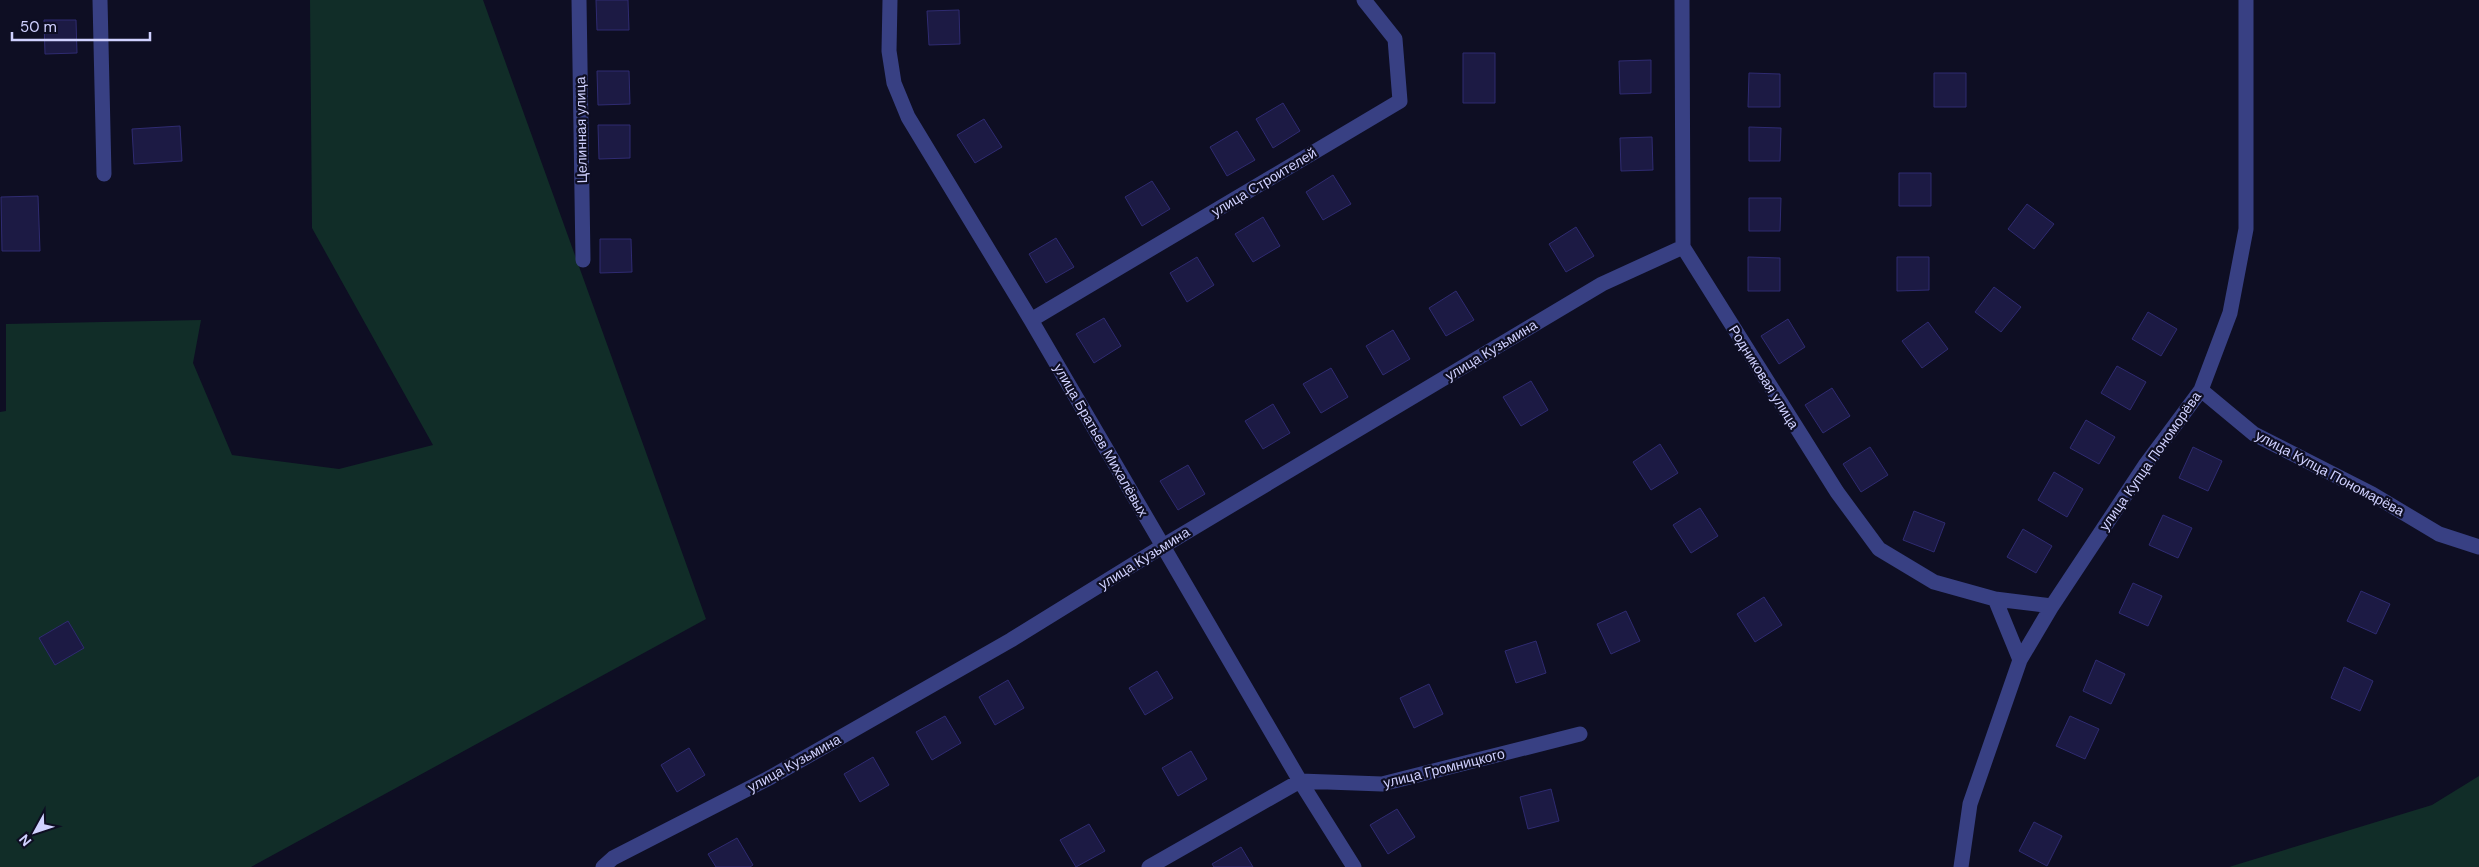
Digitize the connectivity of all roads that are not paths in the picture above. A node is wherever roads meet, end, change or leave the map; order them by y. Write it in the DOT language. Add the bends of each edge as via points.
graph roads {
  1 [pos="100,0"];
  2 [pos="579,0"];
  3 [pos="890,0"];
  4 [pos="1364,0"];
  5 [pos="1682,0"];
  6 [pos="2246,0"];
  7 [pos="104,174"];
  8 [pos="1683,248"];
  9 [pos="583,260"];
  10 [pos="1031,320"];
  11 [pos="2201,390"];
  12 [pos="1163,546"];
  13 [pos="2479,547"];
  14 [pos="1994,599"];
  15 [pos="2052,606"];
  16 [pos="2020,660"];
  17 [pos="1580,734"];
  18 [pos="1300,781"];
  19 [pos="603,867"];
  20 [pos="1149,867"];
  21 [pos="1354,867"];
  22 [pos="1961,867"];
  1 -- 7 [label="street"];
  2 -- 9 [label="street, Целинная улица"];
  3 -- 10 [label="street, улица Братьев Михалёвых" via="889,51 894,83 908,117"];
  4 -- 10 [label="street, улица Строителей" via="1395,39 1400,101"];
  5 -- 8 [label="street"];
  6 -- 11 [label="street, улица Купца Пономорёва" via="2246,229 2230,313"];
  8 -- 12 [label="street, улица Кузьмина" via="1602,284"];
  8 -- 14 [label="street, Родниковая улица" via="1837,492 1879,549 1934,582"];
  10 -- 12 [label="street, улица Братьев Михалёвых"];
  11 -- 13 [label="street, улица Купца Пономарёва" via="2254,434 2372,494 2439,534"];
  11 -- 15 [label="street, улица Купца Пономорёва" via="2146,464"];
  12 -- 18 [label="street, улица Братьев Михалёвых"];
  12 -- 19 [label="street, улица Кузьмина" via="1011,640 771,777 613,858"];
  14 -- 15 [label="street, Родниковая улица"];
  14 -- 16 [label="street"];
  15 -- 16 [label="street, улица Купца Пономорёва"];
  16 -- 22 [label="street, улица Купца Пономорёва" via="1970,804"];
  17 -- 18 [label="street, улица Громницкого" via="1382,784"];
  18 -- 20 [label="street"];
  18 -- 21 [label="street, улица Братьев Михалёвых"];
}
